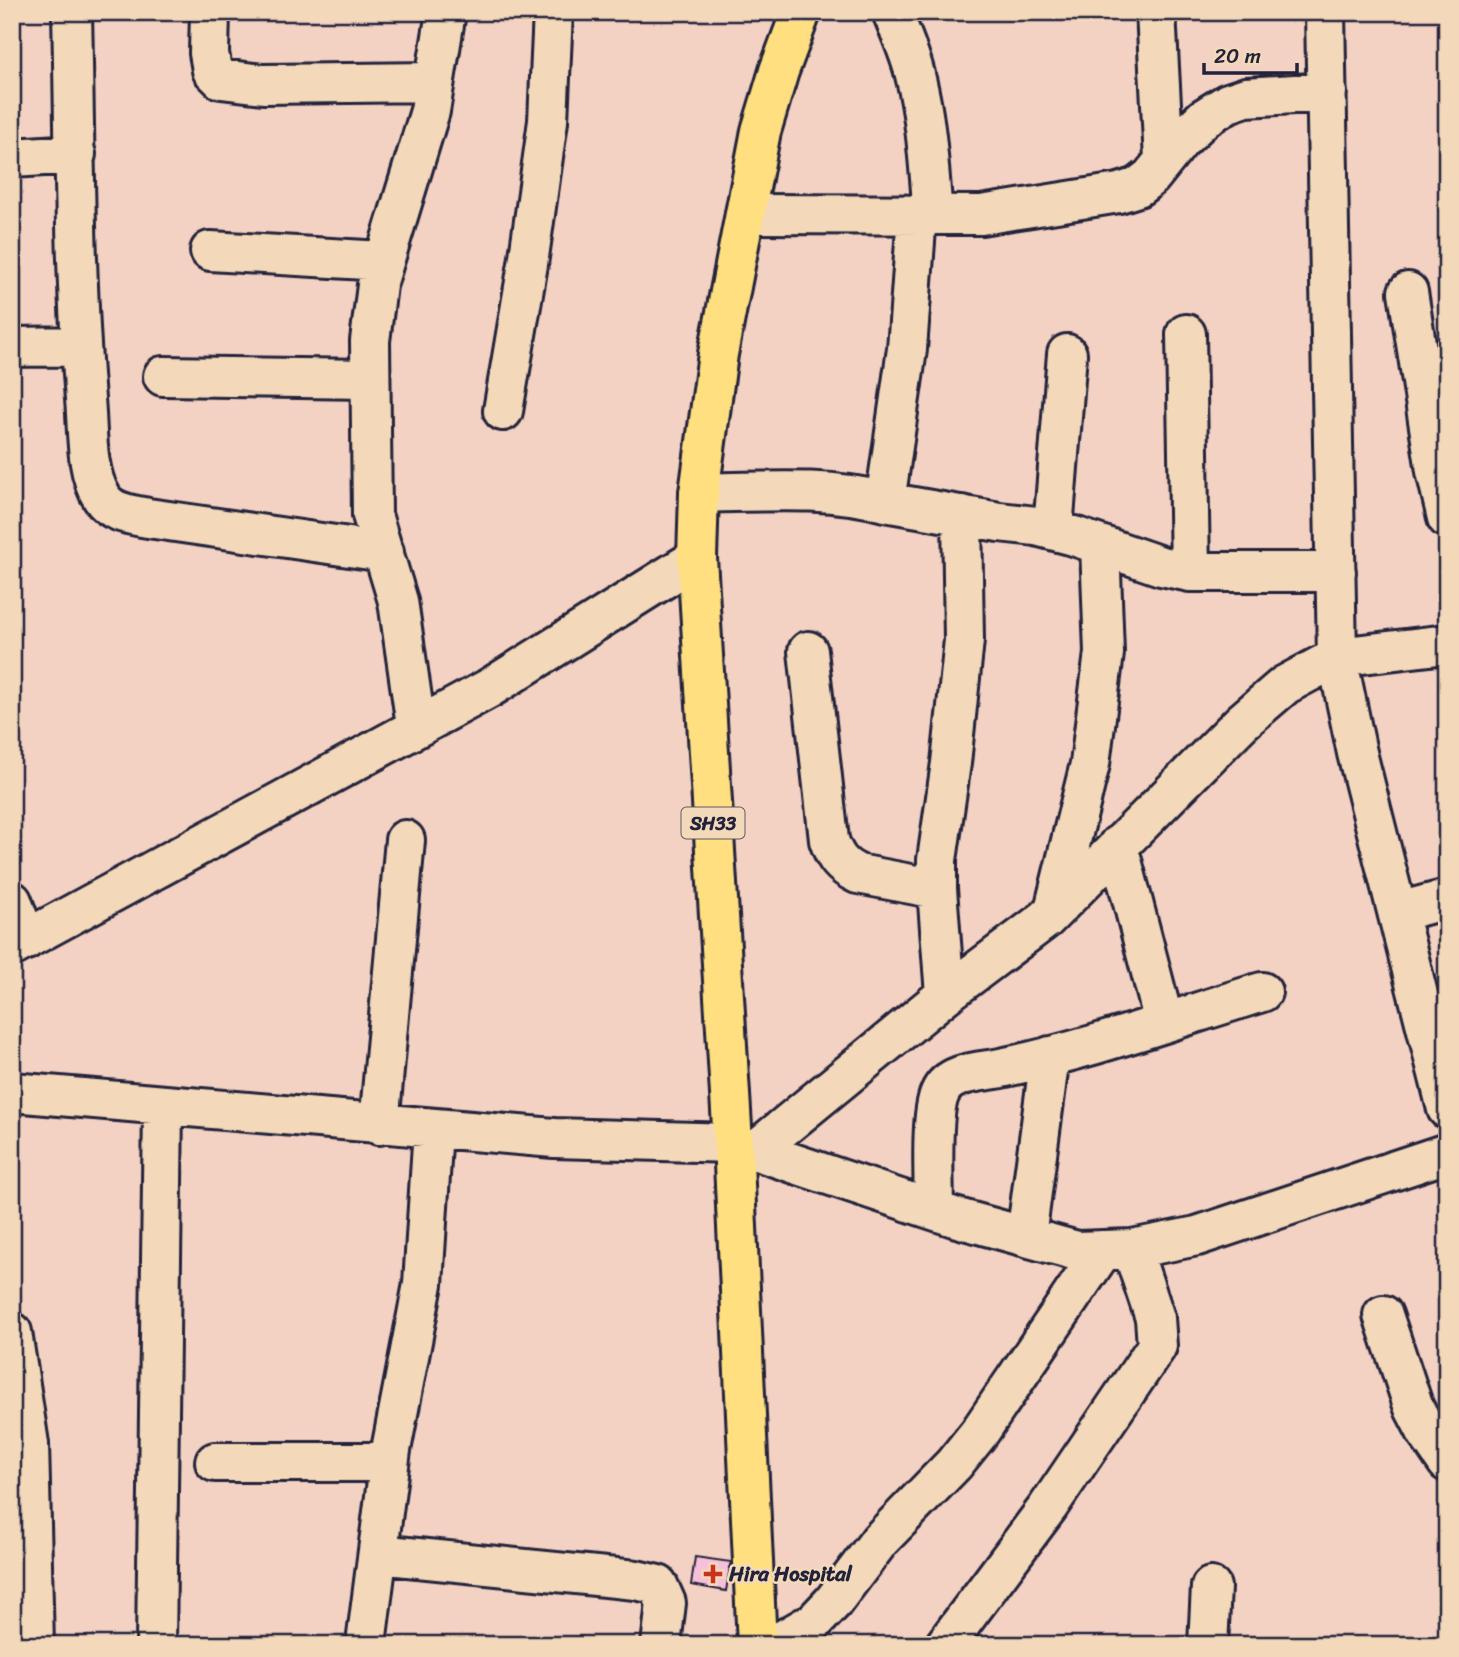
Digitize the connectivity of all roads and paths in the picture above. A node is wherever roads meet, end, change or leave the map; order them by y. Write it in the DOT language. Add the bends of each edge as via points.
graph roads {
  1 [pos="72,12"];
  2 [pos="210,12"];
  3 [pos="446,12"];
  4 [pos="553,12"];
  5 [pos="801,12"];
  6 [pos="892,12"];
  7 [pos="1156,12"];
  8 [pos="1325,12"];
  9 [pos="434,82"];
  10 [pos="1327,92"];
  11 [pos="76,153"];
  12 [pos="12,158"];
  13 [pos="1164,160"];
  14 [pos="745,214"];
  15 [pos="925,215"];
  16 [pos="210,251"];
  17 [pos="383,261"];
  18 [pos="1408,292"];
  19 [pos="1186,334"];
  20 [pos="81,346"];
  21 [pos="12,347"];
  22 [pos="1067,354"];
  23 [pos="163,376"];
  24 [pos="370,379"];
  25 [pos="503,411"];
  26 [pos="699,493"];
  27 [pos="885,502"];
  28 [pos="962,515"];
  29 [pos="1447,518"];
  30 [pos="1053,530"];
  31 [pos="1100,545"];
  32 [pos="384,552"];
  33 [pos="697,558"];
  34 [pos="1190,572"];
  35 [pos="1336,572"];
  36 [pos="1447,643"];
  37 [pos="808,651"];
  38 [pos="1337,657"];
  39 [pos="416,726"];
  40 [pos="405,840"];
  41 [pos="1118,845"];
  42 [pos="937,889"];
  43 [pos="1447,899"];
  44 [pos="12,901"];
  45 [pos="1054,910"];
  46 [pos="1398,912"];
  47 [pos="19,943"];
  48 [pos="1262,992"];
  49 [pos="945,995"];
  50 [pos="1164,1022"];
  51 [pos="1049,1056"];
  52 [pos="12,1092"];
  53 [pos="163,1106"];
  54 [pos="1447,1109"];
  55 [pos="379,1125"];
  56 [pos="433,1129"];
  57 [pos="745,1146"];
  58 [pos="1447,1153"];
  59 [pos="934,1210"];
  60 [pos="1026,1237"];
  61 [pos="1118,1250"];
  62 [pos="1383,1315"];
  63 [pos="12,1332"];
  64 [pos="215,1462"];
  65 [pos="389,1462"];
  66 [pos="1447,1462"];
  67 [pos="378,1554"];
  68 [pos="1211,1587"];
  69 [pos="367,1636"];
  70 [pos="34,1645"];
  71 [pos="156,1645"];
  72 [pos="661,1645"];
  73 [pos="757,1645"];
  74 [pos="774,1645"];
  75 [pos="945,1645"];
  76 [pos="1208,1645"];
  1 -- 11 [label="street"];
  2 -- 9 [label="street" via="212,70 221,79 263,84"];
  3 -- 9 [label="street"];
  4 -- 25 [label="street" via="548,121"];
  5 -- 14 [label="main road, SH33" via="761,131"];
  6 -- 15 [label="street" via="916,79 925,129"];
  7 -- 13 [label="street"];
  8 -- 10 [label="street"];
  9 -- 17 [label="street" via="421,144"];
  10 -- 13 [label="street" via="1246,97 1228,103 1204,118"];
  10 -- 35 [label="street"];
  11 -- 12 [label="street"];
  11 -- 20 [label="street"];
  13 -- 15 [label="street" via="1138,187 1119,193 981,215"];
  14 -- 15 [label="street"];
  14 -- 26 [label="main road, SH33" via="718,354"];
  15 -- 27 [label="street"];
  16 -- 17 [label="street"];
  17 -- 24 [label="street" via="370,341"];
  18 -- 29 [label="street"];
  19 -- 34 [label="street"];
  20 -- 21 [label="street"];
  20 -- 32 [label="street" via="94,484 103,501 120,513"];
  22 -- 30 [label="street"];
  23 -- 24 [label="street"];
  24 -- 32 [label="street" via="372,515"];
  26 -- 27 [label="street" via="829,491"];
  26 -- 33 [label="main road, SH33"];
  27 -- 28 [label="street"];
  28 -- 30 [label="street"];
  28 -- 42 [label="street" via="964,640"];
  30 -- 31 [label="street"];
  31 -- 34 [label="street"];
  31 -- 45 [label="street" via="1104,625 1090,764"];
  32 -- 39 [label="street" via="398,601"];
  33 -- 39 [label="street" via="488,689"];
  33 -- 57 [label="main road, SH33"];
  34 -- 35 [label="street"];
  35 -- 38 [label="street"];
  36 -- 38 [label="street"];
  37 -- 42 [label="street" via="829,840 835,858 858,874"];
  38 -- 41 [label="street" via="1285,685"];
  38 -- 46 [label="street"];
  39 -- 47 [label="street"];
  40 -- 55 [label="street"];
  41 -- 45 [label="street"];
  41 -- 50 [label="street"];
  42 -- 49 [label="street"];
  43 -- 46 [label="street"];
  44 -- 47 [label="street"];
  45 -- 49 [label="street"];
  46 -- 54 [label="street"];
  48 -- 50 [label="street"];
  49 -- 57 [label="street"];
  50 -- 51 [label="street"];
  51 -- 59 [label="street" via="966,1075 949,1081 940,1093"];
  51 -- 60 [label="street"];
  52 -- 53 [label="street"];
  53 -- 55 [label="street"];
  53 -- 71 [label="street"];
  55 -- 56 [label="street"];
  56 -- 57 [label="street"];
  56 -- 65 [label="street" via="423,1284"];
  57 -- 59 [label="street"];
  57 -- 73 [label="main road, SH33"];
  58 -- 61 [label="street" via="1197,1236"];
  59 -- 60 [label="street"];
  60 -- 61 [label="street" via="1077,1251"];
  61 -- 74 [label="street" via="954,1464 880,1540 814,1622"];
  61 -- 75 [label="street" via="1155,1318 1157,1346 1048,1507"];
  62 -- 66 [label="street" via="1414,1408"];
  63 -- 70 [label="street" via="29,1444"];
  64 -- 65 [label="street"];
  65 -- 67 [label="street"];
  67 -- 69 [label="street"];
  67 -- 72 [label="street" via="658,1585 666,1603"];
  68 -- 76 [label="street"];
}
